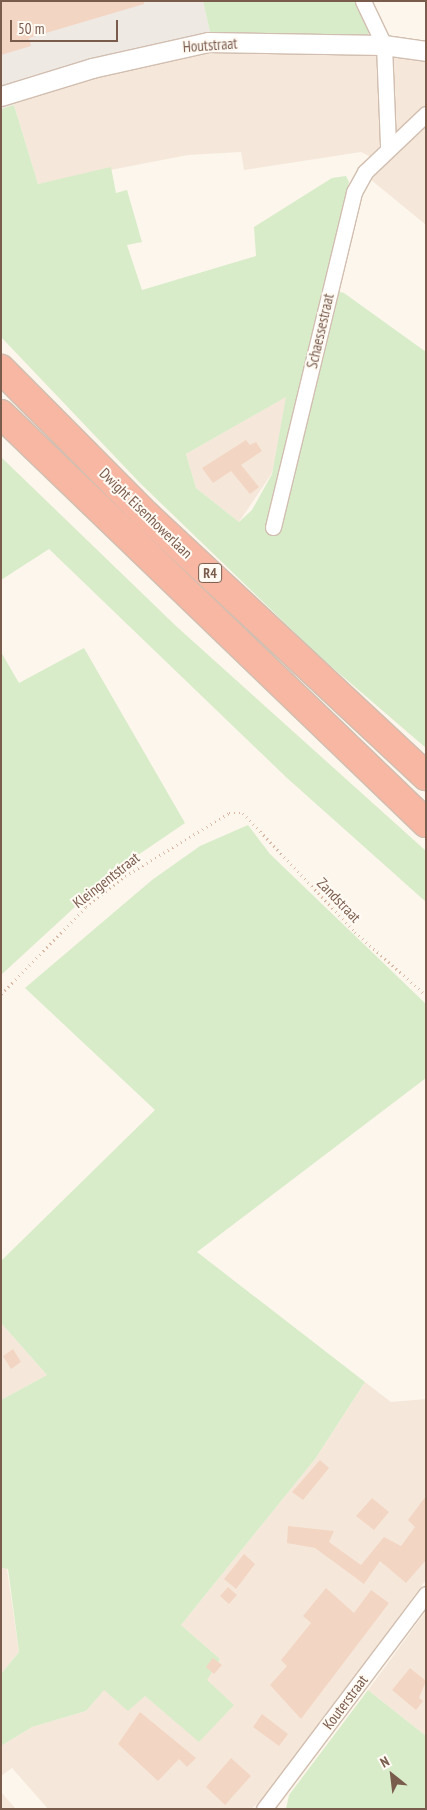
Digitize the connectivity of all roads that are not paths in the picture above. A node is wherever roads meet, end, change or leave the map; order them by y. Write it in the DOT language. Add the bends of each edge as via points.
graph roads {
  1 [pos="363,1"];
  2 [pos="384,45"];
  3 [pos="426,51"];
  4 [pos="1,96"];
  5 [pos="426,114"];
  6 [pos="388,146"];
  7 [pos="1,369"];
  8 [pos="1,414"];
  9 [pos="273,527"];
  10 [pos="426,776"];
  11 [pos="426,823"];
  12 [pos="426,1594"];
  13 [pos="264,1809"];
  1 -- 2 [label="street"];
  2 -- 3 [label="street, Houtstraat"];
  2 -- 4 [label="street, Houtstraat" via="186,45"];
  2 -- 6 [label="street"];
  5 -- 6 [label="street, Schaessestraat"];
  6 -- 9 [label="street, Schaessestraat" via="365,172 354,192"];
  7 -- 10 [label="highway, Dwight Eisenhowerlaan / R4" via="146,515"];
  8 -- 11 [label="highway, R4"];
  12 -- 13 [label="street, Kouterstraat"];
}
